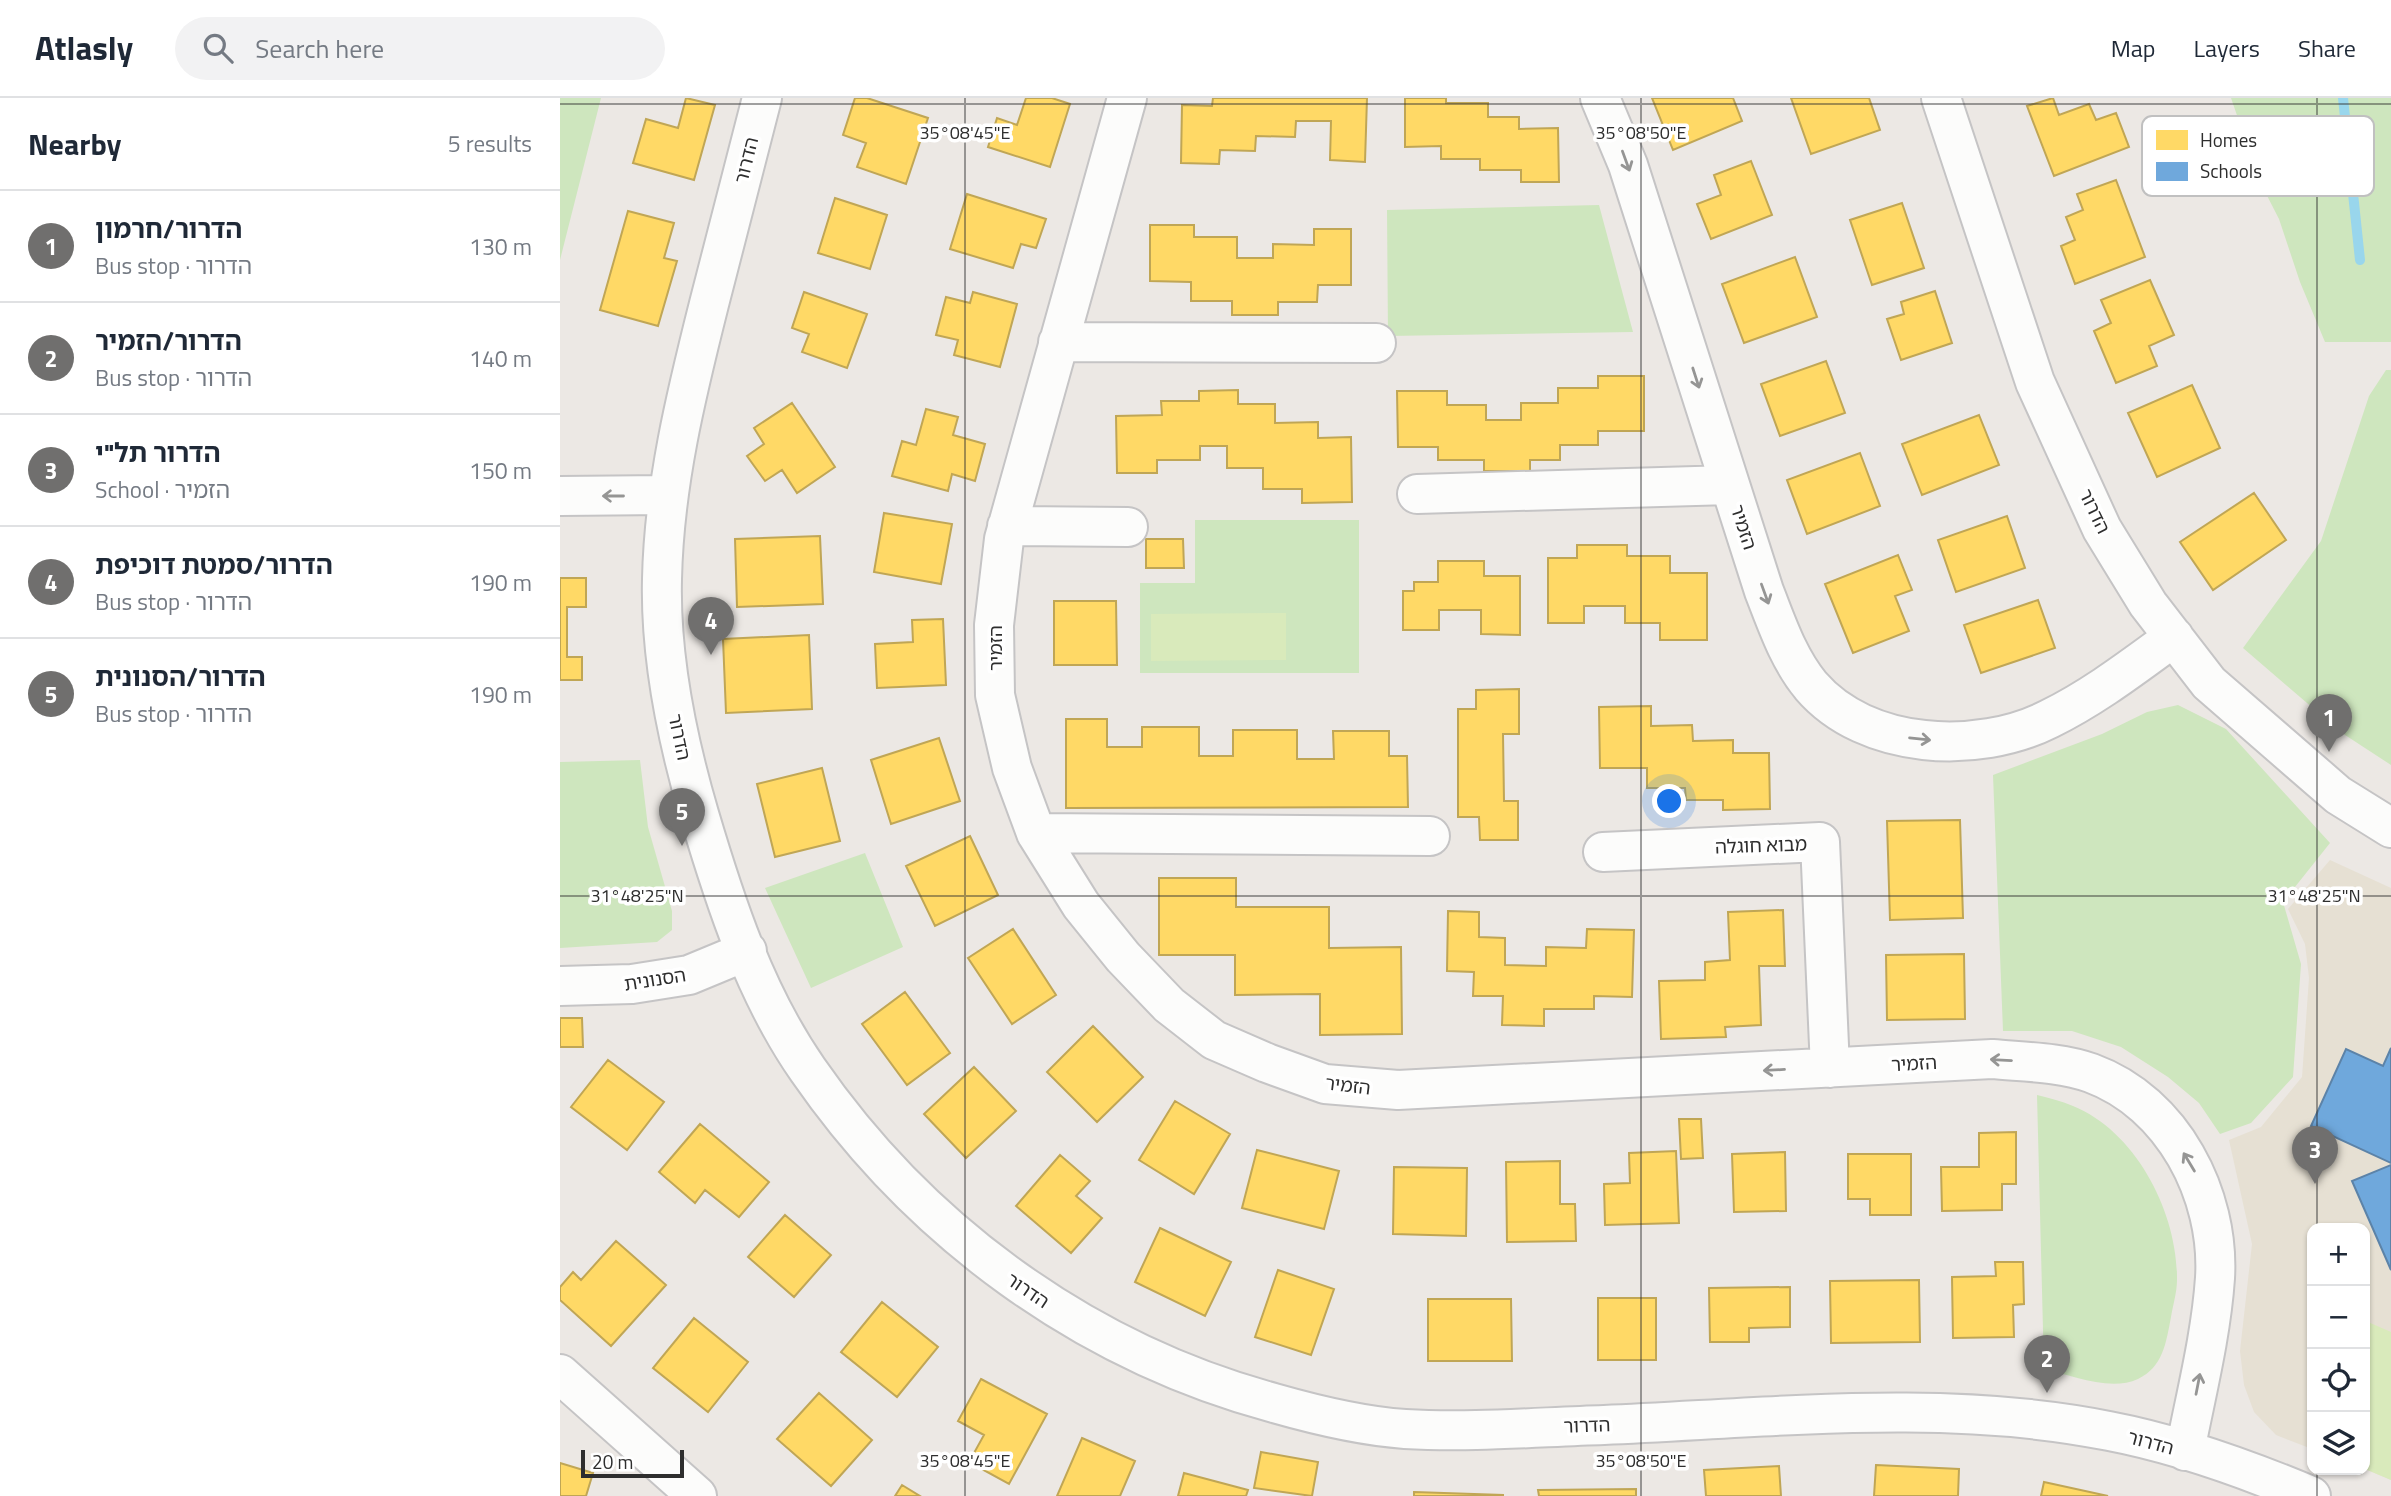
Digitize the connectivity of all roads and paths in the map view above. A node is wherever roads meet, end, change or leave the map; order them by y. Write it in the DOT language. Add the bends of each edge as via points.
graph roads {
  1 [pos="762,98"];
  2 [pos="1127,98"];
  3 [pos="1600,98"];
  4 [pos="1941,98"];
  5 [pos="1058,342"];
  6 [pos="1376,343"];
  7 [pos="1730,485"];
  8 [pos="1417,494"];
  9 [pos="666,495"];
  10 [pos="560,496"];
  11 [pos="1007,526"];
  12 [pos="1128,527"];
  13 [pos="2174,637"];
  14 [pos="2391,828"];
  15 [pos="1036,833"];
  16 [pos="1430,836"];
  17 [pos="1603,852"];
  18 [pos="747,951"];
  19 [pos="560,986"];
  20 [pos="1830,1068"];
  21 [pos="560,1374"];
  22 [pos="2185,1451"];
  23 [pos="697,1496"];
  24 [pos="2311,1496"];
  1 -- 9 [label="street, הדרור"];
  2 -- 5 [label="street, הזמיר"];
  3 -- 7 [label="street, הזמיר, one-way" via="1628,165"];
  4 -- 13 [label="street, הדרור" via="2035,382 2102,529"];
  5 -- 6 [label="street"];
  5 -- 11 [label="street, הזמיר"];
  7 -- 8 [label="street"];
  7 -- 13 [label="street, הזמיר, one-way" via="1785,645 1812,687 1847,716 1900,737 1945,741 2000,737 2048,720 2108,685"];
  9 -- 10 [label="street, one-way"];
  9 -- 18 [label="street, הדרור" via="661,585 667,677 694,797 724,899"];
  11 -- 12 [label="street"];
  11 -- 15 [label="street, הזמיר" via="993,625 995,695 1012,768"];
  13 -- 14 [label="street, הדרור" via="2208,683 2292,758 2338,795"];
  15 -- 16 [label="street"];
  20 -- 15 [label="street, הזמיר, one-way" via="1398,1090 1325,1084 1214,1040 1169,1005 1081,905"];
  17 -- 20 [label="street, מבוא חוגלה" via="1820,842"];
  18 -- 19 [label="street, הסנונית" via="689,975 632,984"];
  18 -- 22 [label="street, הדרור" via="805,1067 862,1140 929,1210 995,1269 1066,1317 1139,1356 1223,1390 1315,1415 1403,1429 1924,1412 2108,1431"];
  22 -- 20 [label="street, הזמיר, one-way" via="2215,1277 2213,1225 2196,1173 2171,1132 2137,1098 2092,1073 2044,1063 1992,1059"];
  21 -- 23 [label="street"];
  22 -- 24 [label="street, הדרור"];
}
